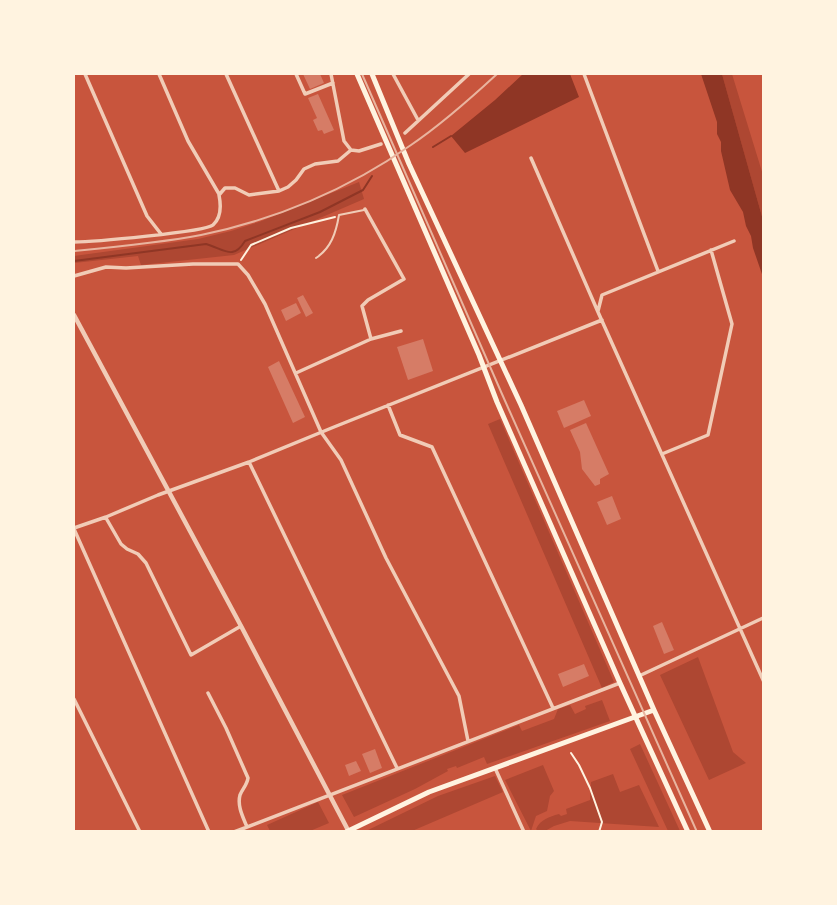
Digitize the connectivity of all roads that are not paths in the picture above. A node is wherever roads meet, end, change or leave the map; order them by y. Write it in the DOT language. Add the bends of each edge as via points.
graph roads {
  1 [pos="85,74"];
  2 [pos="159,74"];
  3 [pos="226,74"];
  4 [pos="296,74"];
  5 [pos="331,74"];
  6 [pos="357,74"];
  7 [pos="372,74"];
  8 [pos="393,74"];
  9 [pos="469,74"];
  10 [pos="584,74"];
  11 [pos="332,83"];
  12 [pos="418,120"];
  13 [pos="405,133"];
  14 [pos="381,144"];
  15 [pos="351,150"];
  16 [pos="531,158"];
  17 [pos="279,191"];
  18 [pos="219,195"];
  19 [pos="365,209"];
  20 [pos="161,234"];
  21 [pos="734,241"];
  22 [pos="74,242"];
  23 [pos="711,250"];
  24 [pos="316,258"];
  25 [pos="658,271"];
  26 [pos="74,276"];
  27 [pos="598,312"];
  28 [pos="74,315"];
  29 [pos="602,320"];
  30 [pos="401,331"];
  31 [pos="372,339"];
  32 [pos="501,361"];
  33 [pos="483,368"];
  34 [pos="296,373"];
  35 [pos="388,405"];
  36 [pos="321,432"];
  37 [pos="662,454"];
  38 [pos="249,462"];
  39 [pos="169,491"];
  40 [pos="106,517"];
  41 [pos="74,529"];
  42 [pos="763,618"];
  43 [pos="241,626"];
  44 [pos="740,629"];
  45 [pos="639,676"];
  46 [pos="764,682"];
  47 [pos="620,683"];
  48 [pos="208,694"];
  49 [pos="74,699"];
  50 [pos="553,708"];
  51 [pos="654,710"];
  52 [pos="636,718"];
  53 [pos="468,741"];
  54 [pos="397,768"];
  55 [pos="495,768"];
  56 [pos="328,794"];
  57 [pos="247,827"];
  58 [pos="140,831"];
  59 [pos="209,831"];
  60 [pos="234,831"];
  61 [pos="347,831"];
  62 [pos="524,831"];
  63 [pos="688,831"];
  64 [pos="710,831"];
  1 -- 20 [label="street" via="147,216"];
  2 -- 18 [label="street" via="188,141"];
  3 -- 17 [label="street"];
  4 -- 11 [label="street" via="305,94"];
  5 -- 11 [label="street"];
  6 -- 33 [label="main road"];
  7 -- 32 [label="main road"];
  8 -- 12 [label="street"];
  9 -- 12 [label="street"];
  10 -- 25 [label="street"];
  11 -- 15 [label="street" via="344,141"];
  12 -- 13 [label="street"];
  14 -- 15 [label="street"];
  15 -- 17 [label="street" via="338,161 304,169"];
  16 -- 27 [label="street"];
  17 -- 18 [label="street" via="249,195 225,188"];
  18 -- 20 [label="street" via="218,219 211,228"];
  19 -- 24 [label="lane" via="339,215 330,246"];
  19 -- 31 [label="street" via="404,279 362,306"];
  20 -- 22 [label="street"];
  21 -- 23 [label="street"];
  23 -- 25 [label="street"];
  23 -- 37 [label="street" via="732,324 708,435"];
  25 -- 27 [label="street" via="602,295"];
  26 -- 34 [label="street" via="106,267 238,264 265,304"];
  27 -- 29 [label="street"];
  28 -- 39 [label="street"];
  29 -- 32 [label="street"];
  29 -- 37 [label="street"];
  30 -- 31 [label="street"];
  31 -- 34 [label="street"];
  32 -- 33 [label="street"];
  32 -- 45 [label="main road"];
  33 -- 35 [label="street"];
  33 -- 47 [label="main road"];
  34 -- 36 [label="street"];
  35 -- 36 [label="street"];
  35 -- 50 [label="street" via="400,435 432,447"];
  36 -- 38 [label="street"];
  36 -- 53 [label="street" via="341,460 386,558 459,696"];
  37 -- 44 [label="street"];
  38 -- 39 [label="street"];
  38 -- 54 [label="street"];
  39 -- 40 [label="street"];
  39 -- 43 [label="street"];
  40 -- 41 [label="street"];
  40 -- 43 [label="street" via="121,544 146,563 191,655"];
  41 -- 59 [label="street"];
  42 -- 44 [label="street"];
  43 -- 56 [label="street"];
  44 -- 45 [label="street"];
  44 -- 46 [label="street"];
  45 -- 51 [label="main road"];
  47 -- 50 [label="street"];
  47 -- 52 [label="main road"];
  48 -- 57 [label="street" via="248,778 239,803"];
  49 -- 58 [label="street"];
  50 -- 53 [label="street"];
  51 -- 52 [label="main road"];
  51 -- 64 [label="main road"];
  52 -- 55 [label="main road"];
  52 -- 63 [label="main road"];
  53 -- 54 [label="street"];
  54 -- 56 [label="street"];
  55 -- 61 [label="main road" via="429,792"];
  55 -- 62 [label="street"];
  56 -- 57 [label="street"];
  56 -- 61 [label="street"];
  57 -- 60 [label="street"];
}
